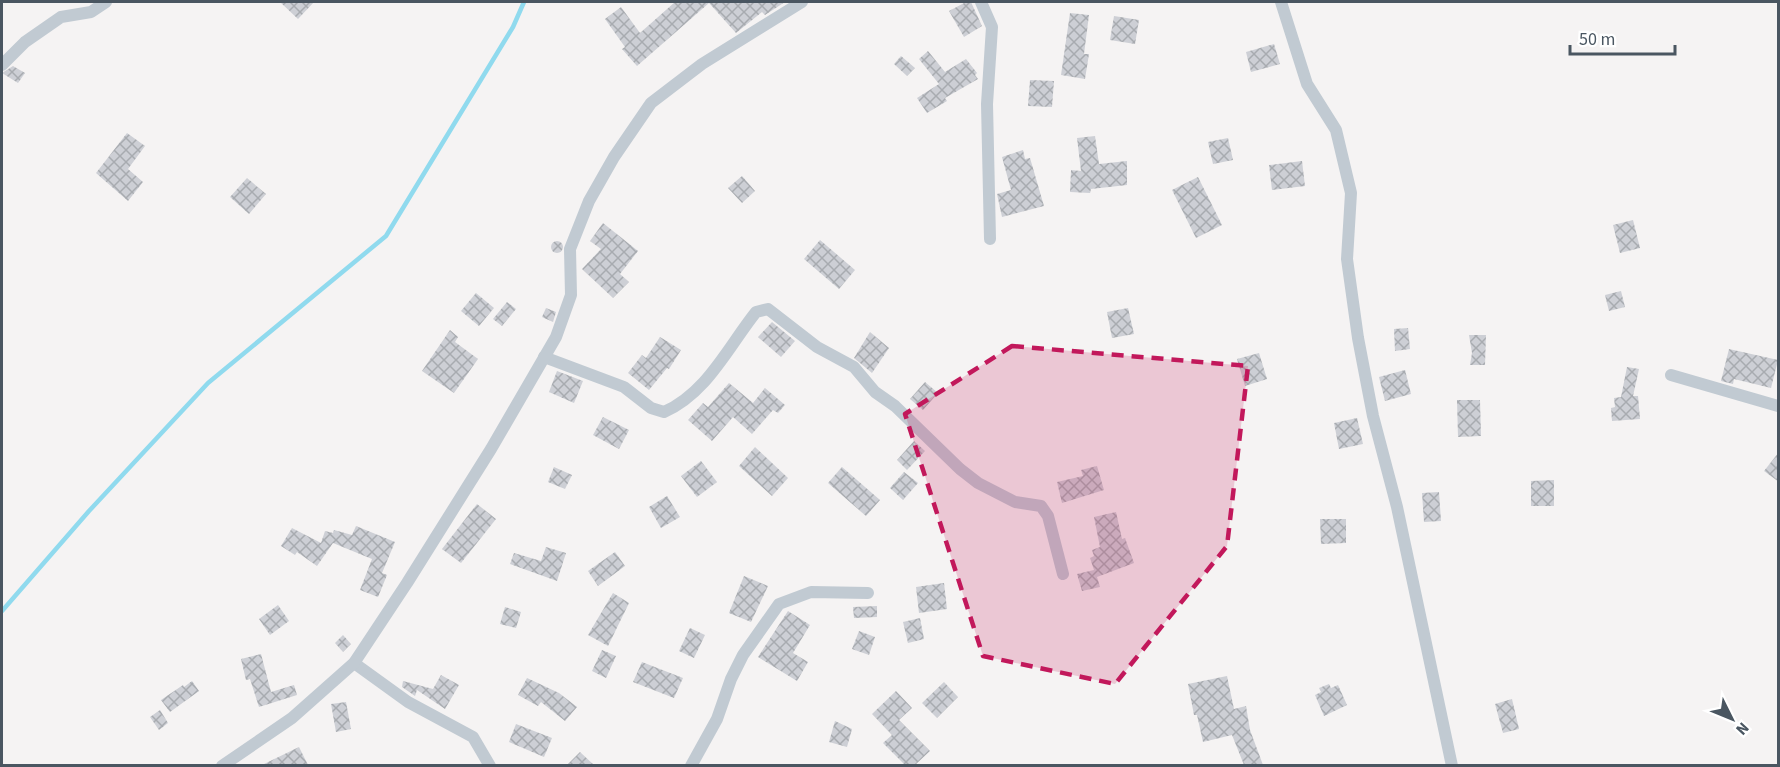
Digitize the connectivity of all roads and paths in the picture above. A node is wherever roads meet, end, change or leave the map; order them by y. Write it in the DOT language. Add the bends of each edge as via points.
graph roads {
  1 [pos="106,2"];
  2 [pos="802,2"];
  3 [pos="981,2"];
  4 [pos="1281,2"];
  5 [pos="2,65"];
  6 [pos="990,239"];
  7 [pos="544,357"];
  8 [pos="1671,375"];
  9 [pos="1779,406"];
  10 [pos="1063,574"];
  11 [pos="868,593"];
  12 [pos="354,663"];
  13 [pos="222,765"];
  14 [pos="490,765"];
  15 [pos="691,765"];
  16 [pos="1452,765"];
  1 -- 5 [label="street" via="91,12 61,17 25,42"];
  2 -- 7 [label="street" via="702,64 651,103 589,201 570,249 571,295"];
  3 -- 6 [label="street" via="992,27 987,104"];
  4 -- 16 [label="street" via="1307,84 1336,130 1352,192 1347,260 1358,338"];
  7 -- 10 [label="street" via="624,387 651,408 664,412 694,393 756,312 768,309 817,347 854,367 875,392 978,483 1015,502 1041,506 1048,516"];
  7 -- 12 [label="street" via="491,449"];
  8 -- 9 [label="street"];
  11 -- 15 [label="street" via="812,592 778,604 743,655 717,719"];
  12 -- 13 [label="street" via="292,718"];
  12 -- 14 [label="street" via="408,702 473,737"];
}
